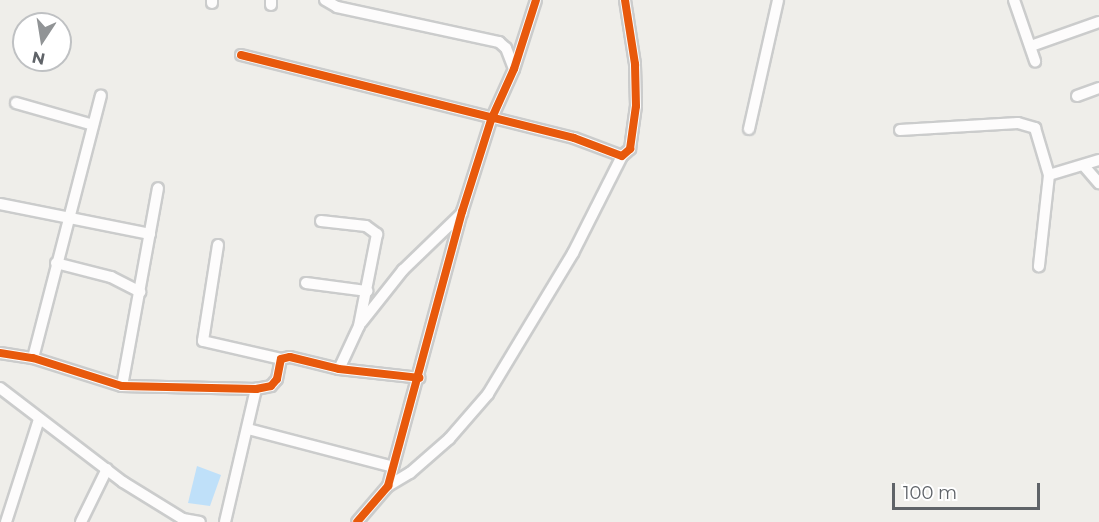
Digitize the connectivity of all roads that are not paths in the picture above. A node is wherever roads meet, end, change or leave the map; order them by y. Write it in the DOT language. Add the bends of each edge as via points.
graph roads {
  1 [pos="325,0"];
  2 [pos="536,0"];
  3 [pos="625,0"];
  4 [pos="778,0"];
  5 [pos="1014,0"];
  6 [pos="1099,22"];
  7 [pos="1031,46"];
  8 [pos="241,55"];
  9 [pos="1035,61"];
  10 [pos="514,69"];
  11 [pos="1099,88"];
  12 [pos="101,96"];
  13 [pos="1077,96"];
  14 [pos="16,103"];
  15 [pos="491,120"];
  16 [pos="93,124"];
  17 [pos="749,129"];
  18 [pos="900,130"];
  19 [pos="622,156"];
  20 [pos="1099,160"];
  21 [pos="1084,166"];
  22 [pos="1049,175"];
  23 [pos="1099,183"];
  24 [pos="158,188"];
  25 [pos="0,204"];
  26 [pos="462,212"];
  27 [pos="68,218"];
  28 [pos="321,221"];
  29 [pos="150,234"];
  30 [pos="218,245"];
  31 [pos="56,263"];
  32 [pos="1039,266"];
  33 [pos="306,283"];
  34 [pos="140,291"];
  35 [pos="367,291"];
  36 [pos="359,326"];
  37 [pos="0,353"];
  38 [pos="33,358"];
  39 [pos="281,359"];
  40 [pos="339,369"];
  41 [pos="420,378"];
  42 [pos="122,386"];
  43 [pos="0,388"];
  44 [pos="256,389"];
  45 [pos="39,419"];
  46 [pos="248,429"];
  47 [pos="390,466"];
  48 [pos="107,469"];
  49 [pos="388,486"];
  50 [pos="183,520"];
  51 [pos="6,522"];
  52 [pos="81,522"];
  53 [pos="200,522"];
  54 [pos="225,522"];
  55 [pos="357,522"];
  1 -- 10 [label="street" via="337,7 499,42 506,48"];
  2 -- 10 [label="street"];
  3 -- 19 [label="street" via="635,64 636,106 630,149"];
  4 -- 17 [label="street"];
  5 -- 7 [label="street"];
  6 -- 7 [label="street"];
  7 -- 9 [label="street"];
  8 -- 15 [label="street"];
  10 -- 15 [label="street"];
  11 -- 13 [label="street"];
  12 -- 16 [label="street"];
  14 -- 16 [label="street"];
  15 -- 19 [label="street" via="574,138"];
  15 -- 26 [label="street"];
  16 -- 27 [label="street"];
  18 -- 22 [label="street" via="1031,124"];
  19 -- 49 [label="street" via="573,253 488,394 449,439 410,473"];
  20 -- 21 [label="street"];
  21 -- 22 [label="street"];
  21 -- 23 [label="street"];
  22 -- 32 [label="street"];
  24 -- 29 [label="street"];
  25 -- 27 [label="street"];
  26 -- 36 [label="street" via="403,270"];
  26 -- 41 [label="street"];
  27 -- 29 [label="street"];
  27 -- 31 [label="street"];
  28 -- 35 [label="street" via="366,226 376,234"];
  29 -- 34 [label="street"];
  30 -- 39 [label="street" via="203,340"];
  31 -- 34 [label="street" via="111,278"];
  31 -- 38 [label="street"];
  33 -- 35 [label="street"];
  34 -- 42 [label="street"];
  35 -- 36 [label="street"];
  36 -- 40 [label="street"];
  37 -- 38 [label="street"];
  38 -- 42 [label="street"];
  39 -- 40 [label="street" via="300,358"];
  39 -- 44 [label="street" via="277,379 271,386"];
  40 -- 41 [label="street"];
  41 -- 47 [label="street"];
  42 -- 44 [label="street"];
  43 -- 45 [label="street"];
  44 -- 46 [label="street"];
  45 -- 48 [label="street"];
  45 -- 51 [label="street"];
  46 -- 47 [label="street"];
  46 -- 54 [label="street"];
  47 -- 49 [label="street"];
  48 -- 50 [label="street"];
  48 -- 52 [label="street"];
  49 -- 55 [label="street"];
  50 -- 53 [label="street"];
}
